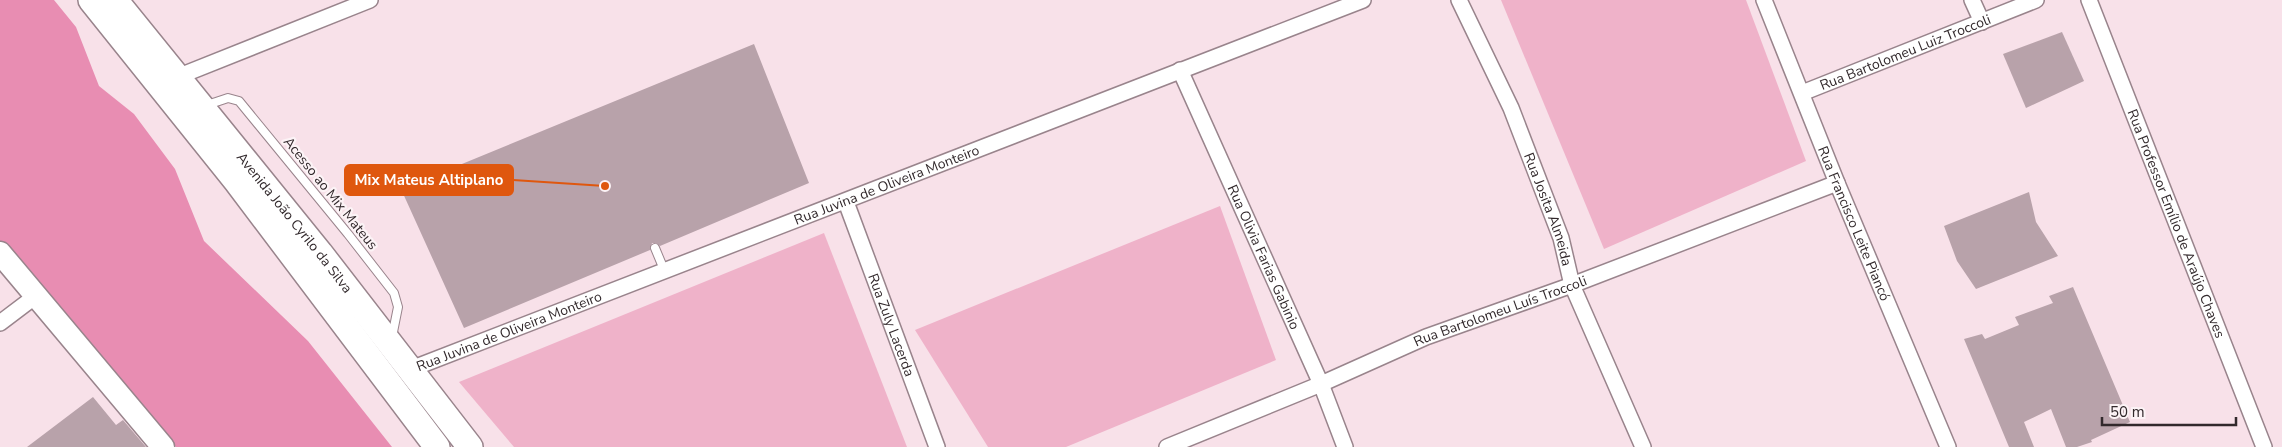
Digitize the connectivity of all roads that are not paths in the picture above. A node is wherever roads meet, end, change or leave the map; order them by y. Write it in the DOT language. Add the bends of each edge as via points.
graph roads {
  1 [pos="91,0"];
  2 [pos="115,0"];
  3 [pos="370,0"];
  4 [pos="1363,0"];
  5 [pos="1458,0"];
  6 [pos="1764,0"];
  7 [pos="1972,0"];
  8 [pos="2036,0"];
  9 [pos="2089,0"];
  10 [pos="1982,22"];
  11 [pos="1180,70"];
  12 [pos="177,77"];
  13 [pos="1802,93"];
  14 [pos="201,107"];
  15 [pos="1837,183"];
  16 [pos="846,202"];
  17 [pos="655,248"];
  18 [pos="0,253"];
  19 [pos="664,272"];
  20 [pos="1572,285"];
  21 [pos="37,295"];
  22 [pos="0,323"];
  23 [pos="390,344"];
  24 [pos="411,369"];
  25 [pos="1321,384"];
  26 [pos="163,447"];
  27 [pos="437,447"];
  28 [pos="470,447"];
  29 [pos="937,447"];
  30 [pos="1167,447"];
  31 [pos="1344,447"];
  32 [pos="1643,447"];
  33 [pos="1948,447"];
  34 [pos="2264,447"];
  1 -- 27 [label="main road, Avenida João Cyrilo da Silva" via="237,182"];
  2 -- 12 [label="main road, Avenida João Cyrilo da Silva"];
  3 -- 12 [label="street"];
  4 -- 11 [label="street, Rua Juvina de Oliveira Monteiro"];
  5 -- 20 [label="street, Rua Josita Almeida" via="1511,108 1562,238"];
  6 -- 13 [label="street, Rua Francisco Leite Piancó"];
  7 -- 10 [label="street"];
  8 -- 10 [label="street, Rua Bartolomeu Luiz Troccoli"];
  9 -- 34 [label="street, Rua Professor Emílio de Araújo Chaves"];
  10 -- 13 [label="street, Rua Bartolomeu Luiz Troccoli"];
  11 -- 16 [label="street, Rua Juvina de Oliveira Monteiro"];
  11 -- 25 [label="street, Rua Olivia Farias Gabinio"];
  12 -- 14 [label="main road, Avenida João Cyrilo da Silva"];
  13 -- 15 [label="street, Rua Francisco Leite Piancó"];
  14 -- 23 [label="main road, Avenida João Cyrilo da Silva"];
  14 -- 23 [label="lane, Acesso ao Mix Mateus" via="228,98 239,101 348,234 394,293 398,307"];
  15 -- 20 [label="street, Rua Bartolomeu Luís Troccoli"];
  15 -- 33 [label="street, Rua Francisco Leite Piancó"];
  16 -- 19 [label="street, Rua Juvina de Oliveira Monteiro"];
  16 -- 29 [label="street, Rua Zuly Lacerda"];
  17 -- 19 [label="lane"];
  18 -- 21 [label="main road"];
  19 -- 24 [label="street, Rua Juvina de Oliveira Monteiro"];
  20 -- 25 [label="street, Rua Bartolomeu Luís Troccoli" via="1426,337"];
  20 -- 32 [label="street, Rua Josita Almeida"];
  21 -- 22 [label="street"];
  21 -- 26 [label="main road"];
  23 -- 24 [label="main road, Avenida João Cyrilo da Silva"];
  24 -- 28 [label="main road, Avenida João Cyrilo da Silva"];
  25 -- 30 [label="street, Rua Bartolomeu Luís Troccoli"];
  25 -- 31 [label="street, Rua Olivia Farias Gabinio"];
}
